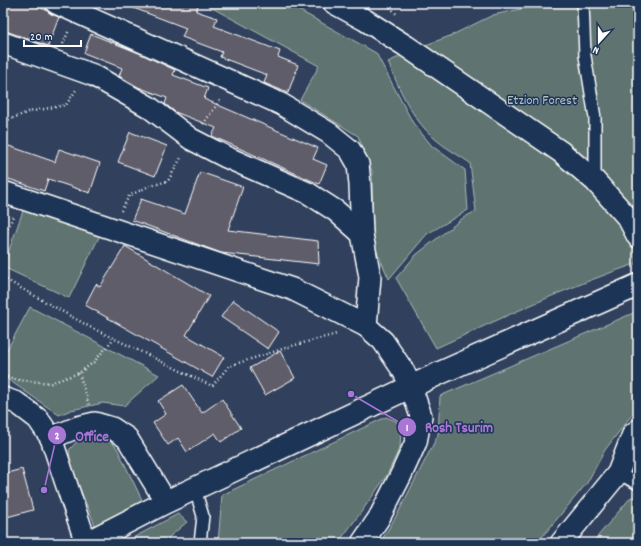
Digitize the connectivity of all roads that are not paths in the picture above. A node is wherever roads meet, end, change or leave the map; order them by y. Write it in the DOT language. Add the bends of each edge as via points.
graph roads {
  1 [pos="56,3"];
  2 [pos="334,3"];
  3 [pos="583,3"];
  4 [pos="3,43"];
  5 [pos="595,181"];
  6 [pos="12,195"];
  7 [pos="362,234"];
  8 [pos="638,237"];
  9 [pos="638,285"];
  10 [pos="366,326"];
  11 [pos="411,386"];
  12 [pos="3,398"];
  13 [pos="638,430"];
  14 [pos="51,438"];
  15 [pos="618,473"];
  16 [pos="638,484"];
  17 [pos="194,489"];
  18 [pos="166,502"];
  19 [pos="86,543"];
  20 [pos="200,543"];
  21 [pos="362,543"];
  22 [pos="561,543"];
  1 -- 7 [label="street" via="281,104 329,133 350,150 358,164"];
  2 -- 5 [label="street" via="406,46 561,152"];
  3 -- 5 [label="lane" via="585,56 595,118"];
  4 -- 7 [label="street" via="86,73 149,107 191,139 308,193"];
  5 -- 8 [label="street" via="628,218"];
  6 -- 10 [label="street" via="292,289"];
  7 -- 10 [label="street" via="370,277"];
  9 -- 11 [label="street"];
  10 -- 11 [label="street" via="383,341"];
  11 -- 17 [label="street"];
  11 -- 21 [label="street" via="421,416 416,442 379,518"];
  12 -- 14 [label="street" via="17,403 38,420"];
  13 -- 15 [label="street" via="633,434"];
  14 -- 18 [label="street" via="95,423 112,428 127,438"];
  14 -- 19 [label="street"];
  15 -- 16 [label="lane"];
  15 -- 22 [label="street"];
  17 -- 18 [label="street"];
  17 -- 20 [label="lane" via="203,516"];
  18 -- 19 [label="street"];
}
